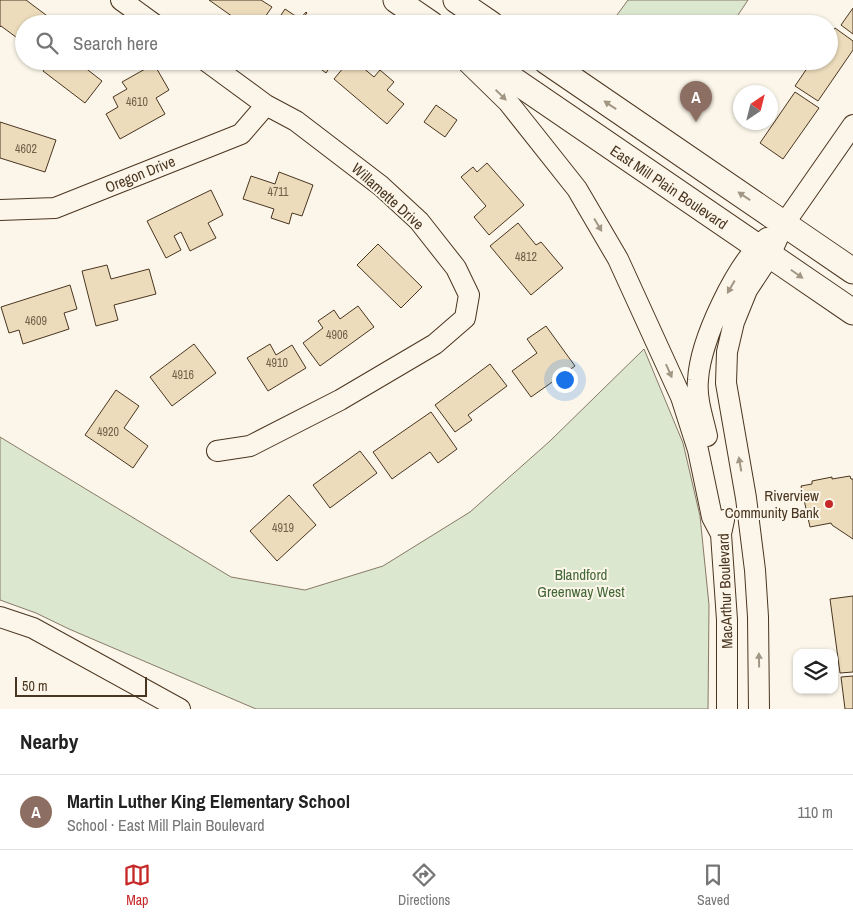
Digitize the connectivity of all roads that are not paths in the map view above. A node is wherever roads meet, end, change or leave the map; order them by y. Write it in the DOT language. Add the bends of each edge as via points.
graph roads {
  1 [pos="121,0"];
  2 [pos="456,0"];
  3 [pos="142,15"];
  4 [pos="478,15"];
  5 [pos="218,70"];
  6 [pos="475,70"];
  7 [pos="499,70"];
  8 [pos="559,70"];
  9 [pos="266,105"];
  10 [pos="853,125"];
  11 [pos="0,210"];
  12 [pos="784,224"];
  13 [pos="763,251"];
  14 [pos="853,271"];
  15 [pos="853,312"];
  16 [pos="217,450"];
  17 [pos="721,534"];
  18 [pos="0,617"];
  19 [pos="180,709"];
  20 [pos="727,709"];
  21 [pos="759,709"];
  1 -- 3 [label="street"];
  2 -- 4 [label="main road"];
  5 -- 9 [label="street, Willamette Drive"];
  6 -- 17 [label="street, one-way" via="508,102 577,189 618,259 681,396 698,450 712,517"];
  7 -- 13 [label="main road, East Mill Plain Boulevard"];
  12 -- 8 [label="main road, one-way"];
  9 -- 11 [label="street, Oregon Drive" via="241,134 55,208"];
  9 -- 16 [label="street, Willamette Drive" via="296,121 381,186 419,221 456,268 469,295 465,318 435,344 340,400 250,446"];
  10 -- 12 [label="street, MacArthur Boulevard"];
  12 -- 13 [label="street, MacArthur Boulevard"];
  12 -- 14 [label="main road"];
  13 -- 15 [label="main road, East Mill Plain Boulevard, one-way"];
  13 -- 17 [label="street, MacArthur Boulevard, one-way" via="734,282 717,315 704,346 698,380 702,413 725,515"];
  21 -- 13 [label="street, MacArthur Boulevard, one-way" via="755,570 726,366 739,306"];
  17 -- 20 [label="street, MacArthur Boulevard" via="727,620"];
  18 -- 19 [label="street" via="33,628"];
}
